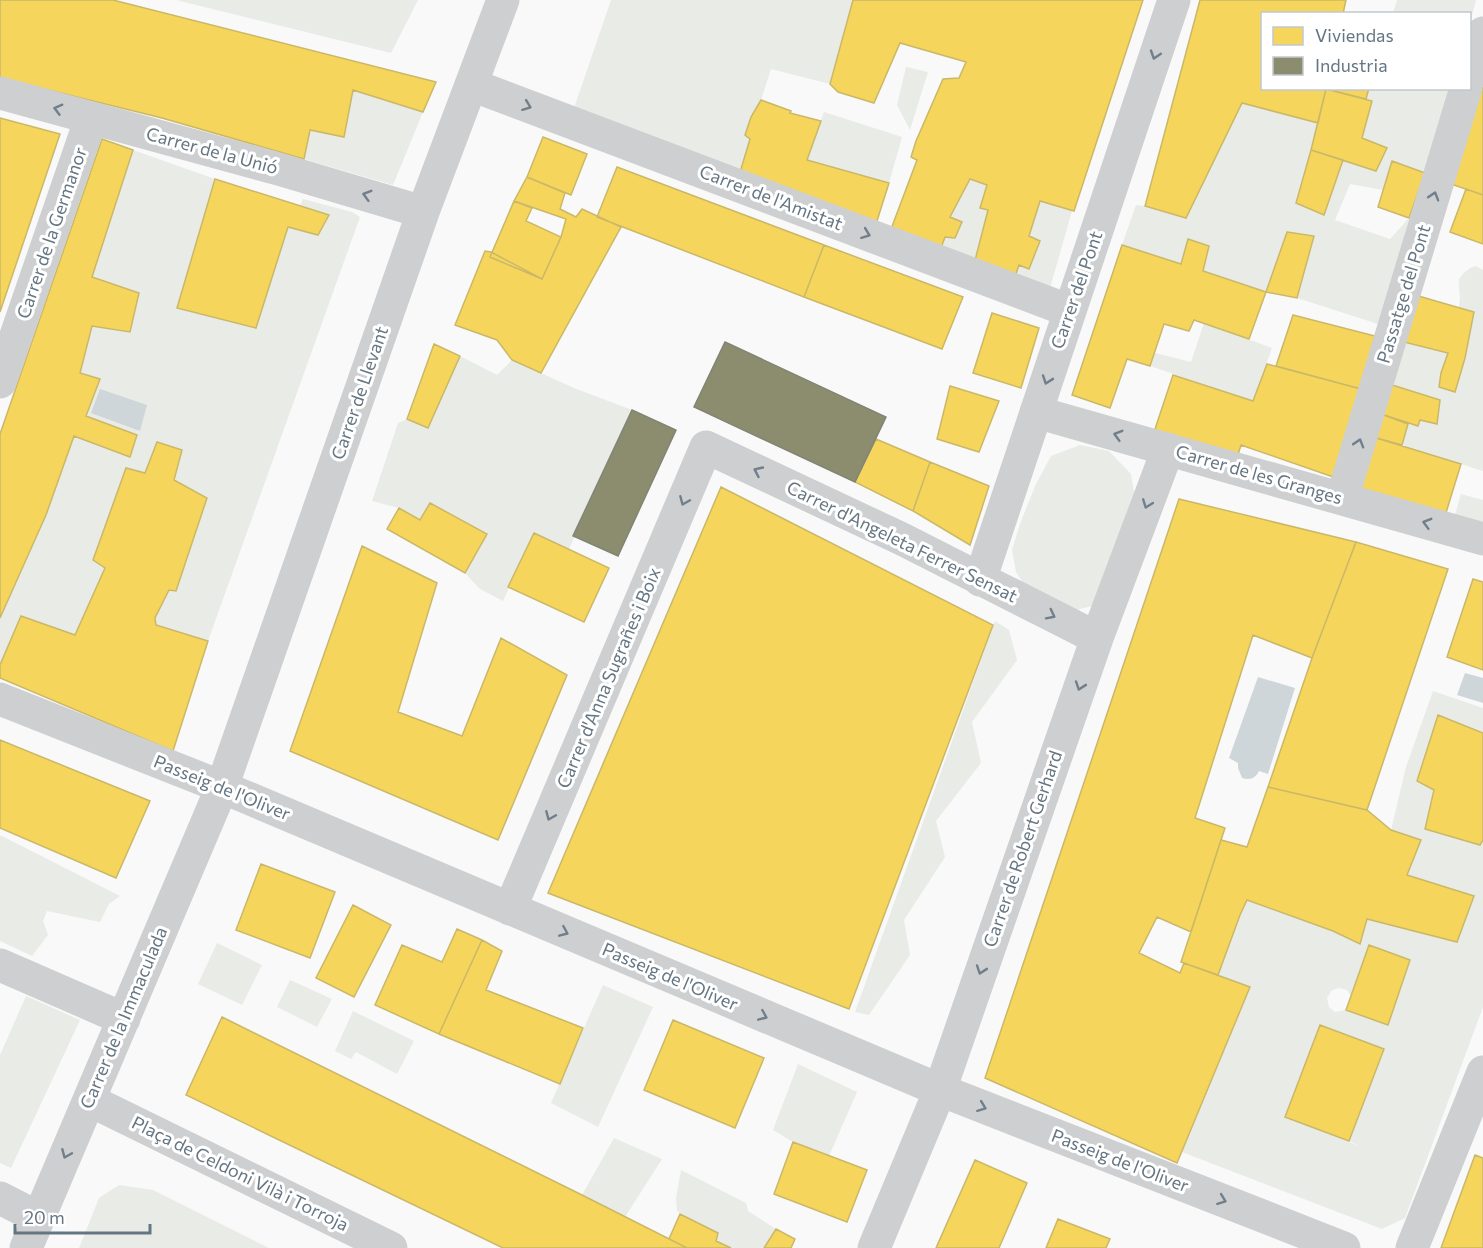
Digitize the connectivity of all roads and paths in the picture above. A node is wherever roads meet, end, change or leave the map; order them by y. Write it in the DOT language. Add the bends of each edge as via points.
graph roads {
  1 [pos="502,0"];
  2 [pos="1174,0"];
  3 [pos="1483,33"];
  4 [pos="1471,75"];
  5 [pos="472,85"];
  6 [pos="1465,90"];
  7 [pos="0,93"];
  8 [pos="92,118"];
  9 [pos="423,212"];
  10 [pos="1070,311"];
  11 [pos="0,382"];
  12 [pos="1036,412"];
  13 [pos="706,447"];
  14 [pos="1168,449"];
  15 [pos="1342,499"];
  16 [pos="1483,538"];
  17 [pos="980,580"];
  18 [pos="1097,638"];
  19 [pos="0,699"];
  20 [pos="222,787"];
  21 [pos="510,909"];
  22 [pos="0,965"];
  23 [pos="124,1019"];
  24 [pos="1483,1072"];
  25 [pos="940,1090"];
  26 [pos="89,1101"];
  27 [pos="0,1198"];
  28 [pos="39,1218"];
  29 [pos="26,1248"];
  30 [pos="392,1248"];
  31 [pos="874,1248"];
  32 [pos="1344,1248"];
  33 [pos="1412,1248"];
  1 -- 5 [label="street, Carrer de Llevant"];
  2 -- 10 [label="street, Carrer del Pont, one-way"];
  3 -- 4 [label="street"];
  5 -- 9 [label="street, Carrer de Llevant"];
  5 -- 10 [label="street, Carrer de l'Amistat, one-way"];
  15 -- 6 [label="street, Passatge del Pont, one-way"];
  8 -- 7 [label="street, Carrer de la Unió, one-way"];
  9 -- 8 [label="street, Carrer de la Unió, one-way"];
  8 -- 11 [label="street, Carrer de la Germanor"];
  9 -- 20 [label="street, Carrer de Llevant"];
  10 -- 12 [label="street, Carrer del Pont, one-way"];
  14 -- 12 [label="street, Carrer de les Granges, one-way"];
  12 -- 17 [label="street, Carrer del Pont"];
  17 -- 13 [label="street, Carrer d'Angeleta Ferrer Sensat, one-way"];
  13 -- 21 [label="street, Carrer d'Anna Sugrañes i Boix, one-way"];
  14 -- 15 [label="street, Carrer de les Granges"];
  14 -- 18 [label="street, Carrer de Robert Gerhard, one-way"];
  16 -- 15 [label="street, Carrer de les Granges, one-way"];
  17 -- 18 [label="street, Carrer d'Angeleta Ferrer Sensat, one-way"];
  18 -- 25 [label="street, Carrer de Robert Gerhard, one-way"];
  19 -- 20 [label="street, Passeig de l'Oliver"];
  20 -- 21 [label="street, Passeig de l'Oliver"];
  20 -- 23 [label="street, Carrer de la Immaculada"];
  21 -- 25 [label="street, Passeig de l'Oliver, one-way"];
  22 -- 23 [label="street"];
  23 -- 26 [label="street, Carrer de la Immaculada"];
  24 -- 33 [label="street"];
  25 -- 31 [label="street, Carrer de Robert Gerhard"];
  25 -- 32 [label="street, Passeig de l'Oliver, one-way"];
  26 -- 28 [label="street, Carrer de la Immaculada, one-way"];
  26 -- 30 [label="street, Plaça de Celdoni Vilà i Torroja"];
  27 -- 28 [label="street"];
  28 -- 29 [label="street, Carrer de la Immaculada"];
}
